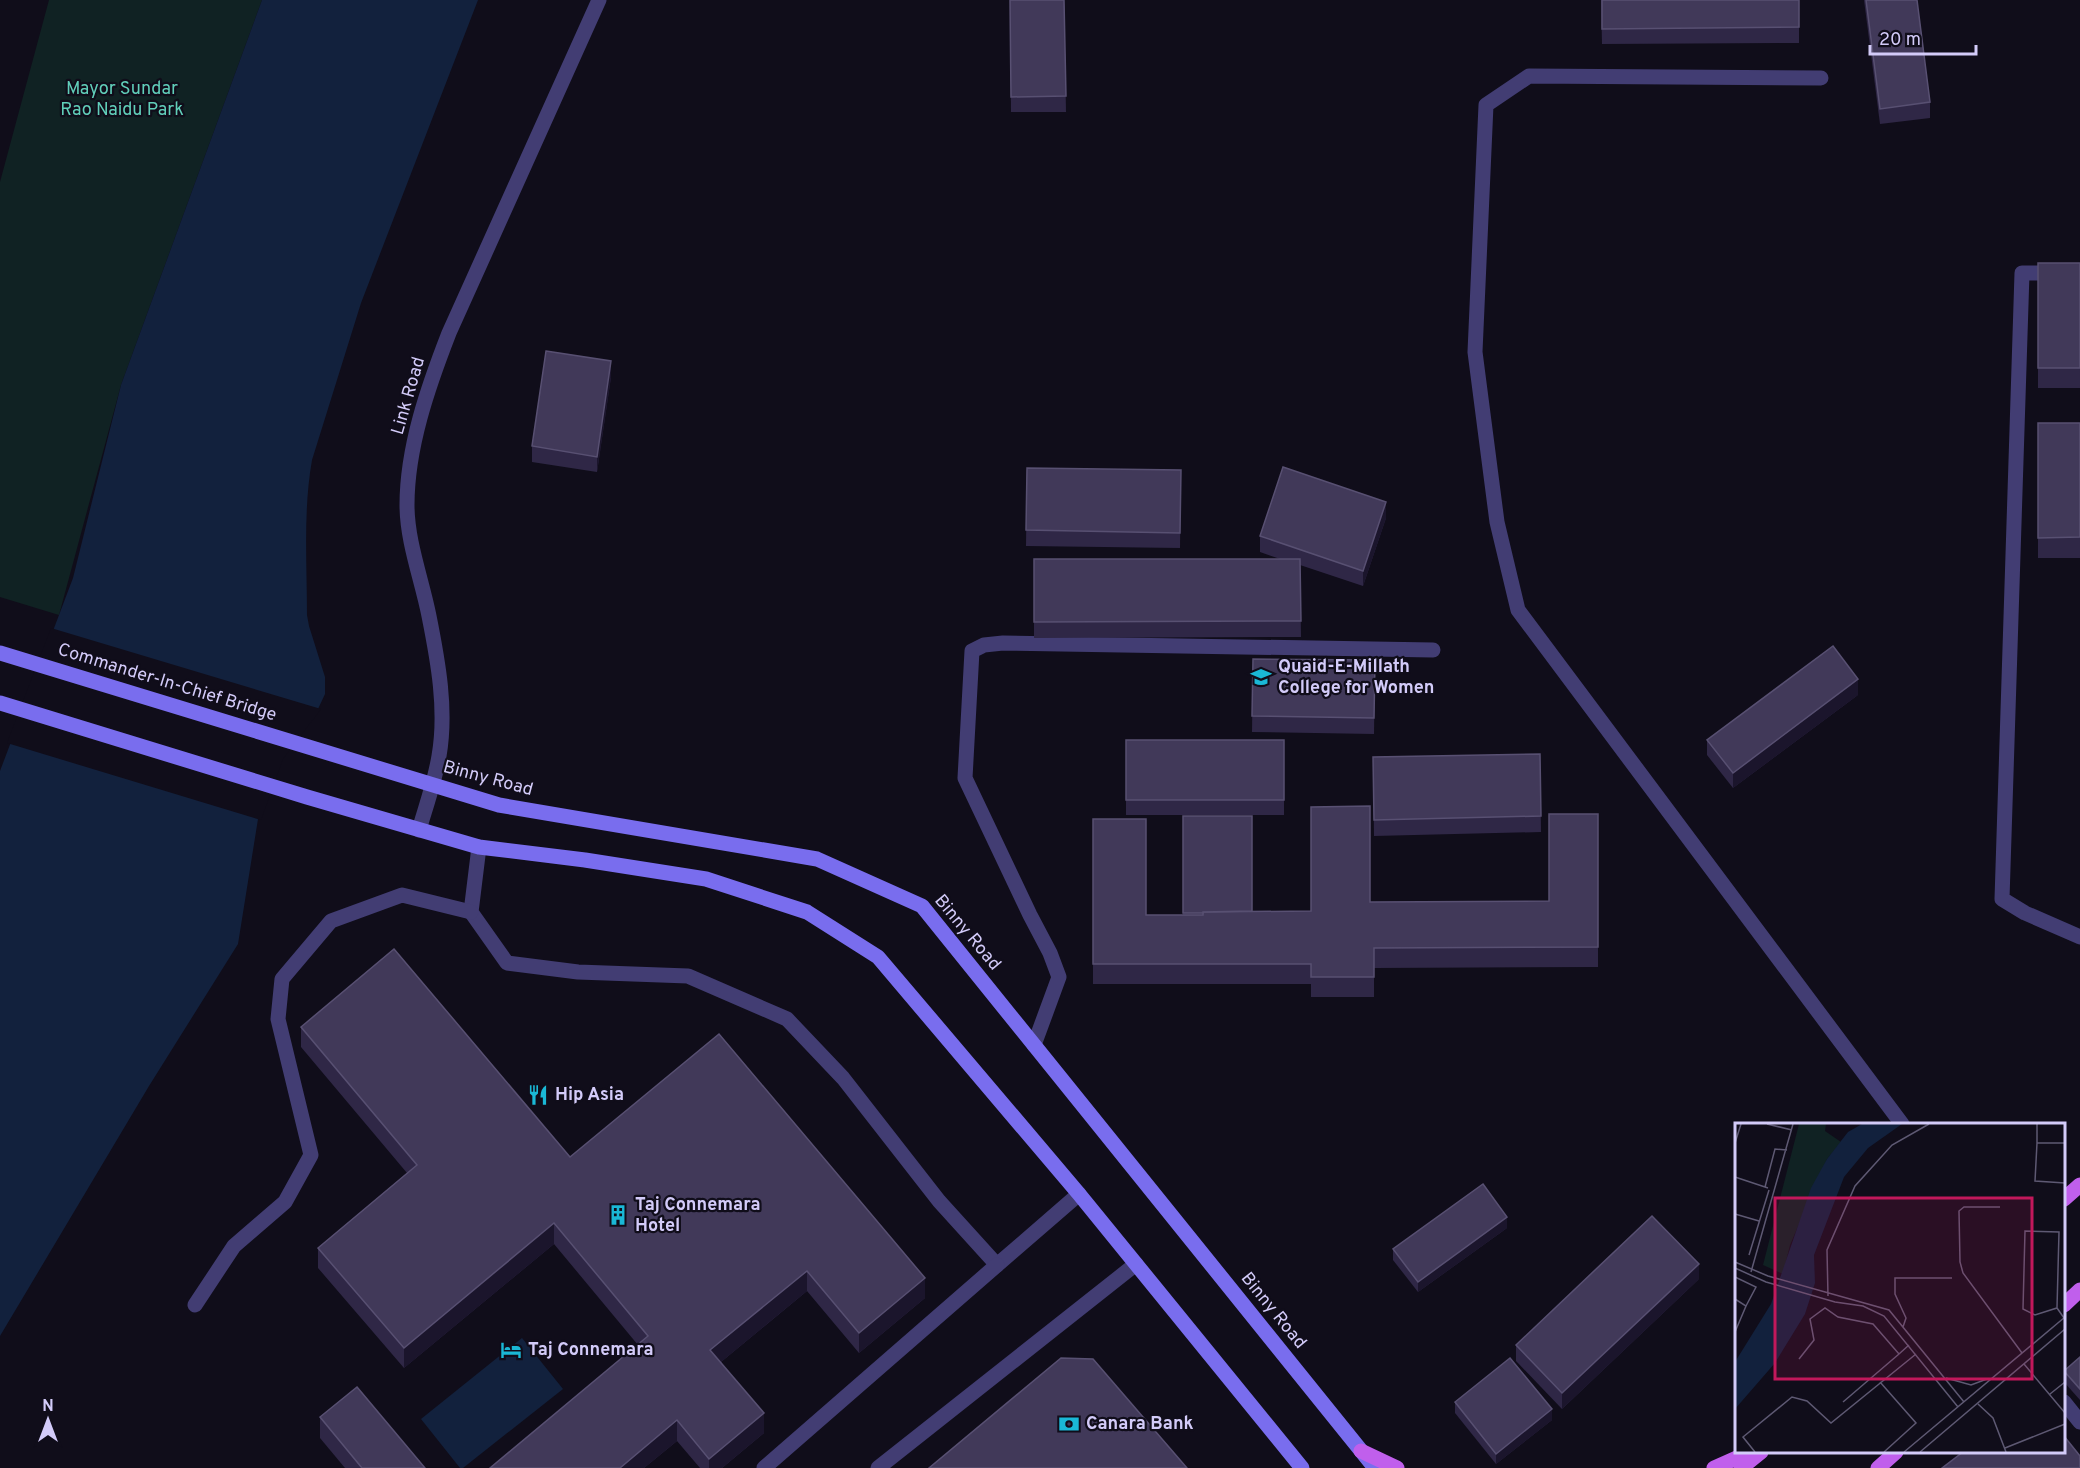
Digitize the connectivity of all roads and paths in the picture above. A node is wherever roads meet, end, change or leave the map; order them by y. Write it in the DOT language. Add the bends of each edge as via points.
graph roads {
  1 [pos="599,0"];
  2 [pos="1821,78"];
  3 [pos="2080,273"];
  4 [pos="1433,650"];
  5 [pos="0,653"];
  6 [pos="0,703"];
  7 [pos="322,750"];
  8 [pos="432,784"];
  9 [pos="418,830"];
  10 [pos="479,847"];
  11 [pos="471,912"];
  12 [pos="2080,937"];
  13 [pos="1034,1045"];
  14 [pos="1901,1123"];
  15 [pos="2080,1185"];
  16 [pos="1079,1194"];
  17 [pos="2065,1198"];
  18 [pos="997,1264"];
  19 [pos="1136,1264"];
  20 [pos="2080,1290"];
  21 [pos="2065,1304"];
  22 [pos="195,1305"];
  23 [pos="2065,1403"];
  24 [pos="2080,1422"];
  25 [pos="1362,1451"];
  26 [pos="1748,1453"];
  27 [pos="1760,1453"];
  28 [pos="1895,1453"];
  29 [pos="764,1468"];
  30 [pos="878,1468"];
  31 [pos="1302,1468"];
  32 [pos="1376,1468"];
  33 [pos="1397,1468"];
  34 [pos="1714,1468"];
  35 [pos="1741,1468"];
  36 [pos="1878,1468"];
  1 -- 8 [label="street, Link Road" via="449,333 413,453 407,507 433,638 441,705 439,753"];
  2 -- 14 [label="street" via="1529,76 1486,105 1475,352 1497,522 1518,610"];
  3 -- 12 [label="street" via="2022,273 2002,899"];
  4 -- 13 [label="street" via="1003,643 972,651 965,778 1059,977"];
  5 -- 7 [label="main road, Commander-In-Chief Bridge"];
  6 -- 9 [label="main road"];
  7 -- 8 [label="main road, Binny Road"];
  8 -- 9 [label="street, Link Road"];
  8 -- 13 [label="main road, Binny Road" via="499,805 817,859 922,906"];
  9 -- 10 [label="main road"];
  10 -- 11 [label="street"];
  10 -- 16 [label="main road" via="706,879 807,912 878,957"];
  11 -- 18 [label="street" via="507,963 578,972 688,976 787,1019 843,1078 939,1201"];
  11 -- 22 [label="street" via="402,895 331,921 282,979 278,1019 311,1155 285,1203 234,1246"];
  13 -- 25 [label="main road, Binny Road"];
  15 -- 17 [label="main road"];
  16 -- 18 [label="street"];
  16 -- 19 [label="main road"];
  18 -- 29 [label="street"];
  19 -- 30 [label="street"];
  19 -- 31 [label="main road"];
  20 -- 21 [label="main road"];
  23 -- 24 [label="street"];
  25 -- 32 [label="main road, Binny Road"];
  25 -- 33 [label="main road"];
  26 -- 34 [label="main road"];
  27 -- 35 [label="main road"];
  28 -- 36 [label="main road"];
}
